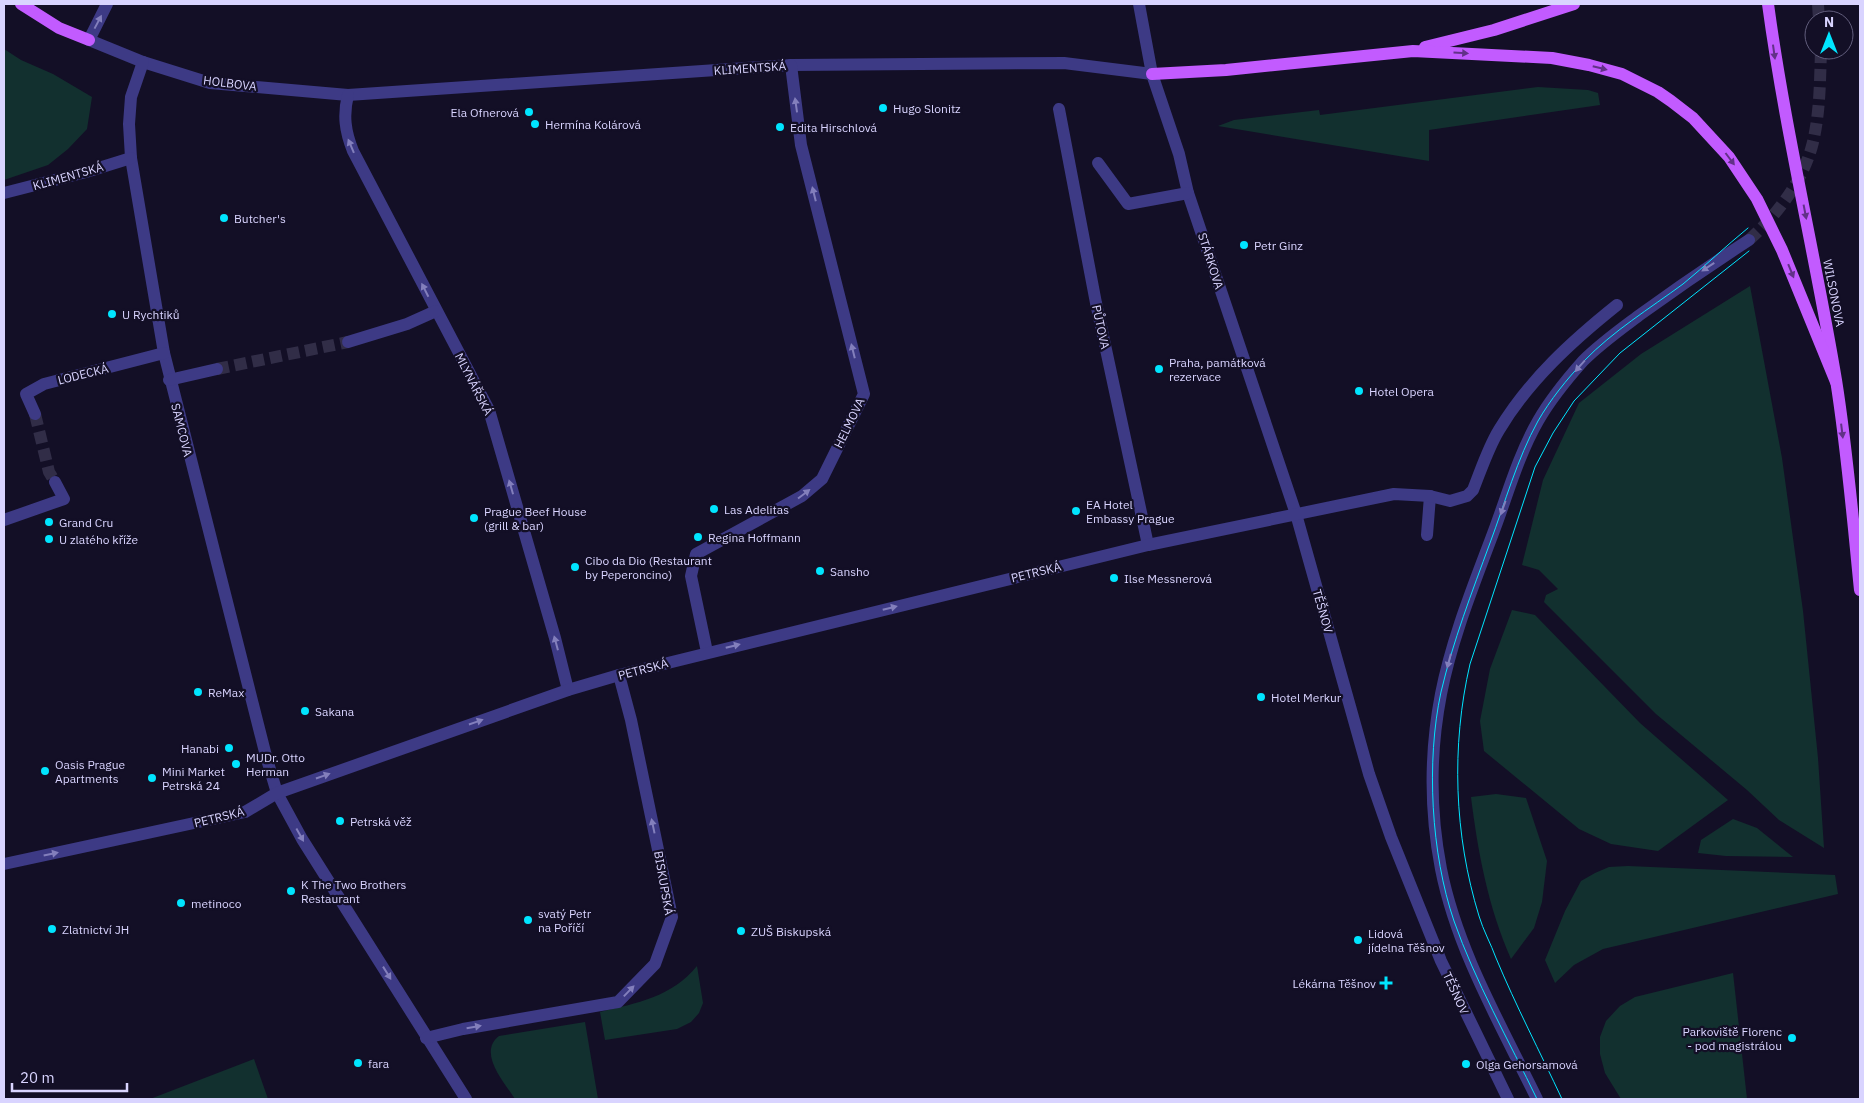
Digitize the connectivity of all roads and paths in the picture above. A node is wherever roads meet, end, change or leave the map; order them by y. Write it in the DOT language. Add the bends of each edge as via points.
graph roads {
  1 [pos="21,4"];
  2 [pos="107,4"];
  3 [pos="1139,4"];
  4 [pos="1574,4"];
  5 [pos="1768,4"];
  6 [pos="89,40"];
  7 [pos="1413,51"];
  8 [pos="143,62"];
  9 [pos="791,65"];
  10 [pos="1152,74"];
  11 [pos="348,95"];
  12 [pos="1059,109"];
  13 [pos="131,158"];
  14 [pos="1098,163"];
  15 [pos="1188,193"];
  16 [pos="4,194"];
  17 [pos="1749,240"];
  18 [pos="1617,305"];
  19 [pos="436,310"];
  20 [pos="348,342"];
  21 [pos="164,353"];
  22 [pos="217,369"];
  23 [pos="169,380"];
  24 [pos="1836,382"];
  25 [pos="35,414"];
  26 [pos="55,482"];
  27 [pos="1430,496"];
  28 [pos="1296,514"];
  29 [pos="4,520"];
  30 [pos="1428,535"];
  31 [pos="1148,545"];
  32 [pos="1860,590"];
  33 [pos="707,652"];
  34 [pos="619,675"];
  35 [pos="568,690"];
  36 [pos="277,793"];
  37 [pos="4,864"];
  38 [pos="426,1038"];
  39 [pos="466,1099"];
  40 [pos="1508,1099"];
  41 [pos="1536,1099"];
  1 -- 6 [label="main road" via="58,28"];
  6 -- 2 [label="street, one-way"];
  3 -- 10 [label="street, STÁRKOVA"];
  4 -- 7 [label="main road" via="1494,30"];
  5 -- 24 [label="main road, WILSONOVA, one-way" via="1777,73"];
  6 -- 8 [label="street, HOLBOVA"];
  7 -- 10 [label="main road" via="1226,70"];
  7 -- 24 [label="main road, one-way" via="1552,58 1589,65 1622,74 1658,92 1693,118 1729,157 1757,199 1782,250"];
  8 -- 11 [label="street, HOLBOVA" via="210,83"];
  8 -- 13 [label="street, SAMCOVA" via="131,97 128,124"];
  9 -- 10 [label="street, KLIMENTSKÁ" via="1064,64"];
  9 -- 11 [label="street, KLIMENTSKÁ"];
  33 -- 9 [label="street, HELMOVA, one-way" via="691,576 696,554 802,496 822,479 864,394 802,145"];
  10 -- 15 [label="street, STÁRKOVA" via="1179,154"];
  19 -- 11 [label="street, MLYNÁŘSKÁ, one-way" via="350,144 344,122"];
  12 -- 31 [label="street, PŮTOVA" via="1096,303"];
  13 -- 16 [label="street, KLIMENTSKÁ"];
  13 -- 21 [label="street, SAMCOVA"];
  14 -- 15 [label="street" via="1128,204"];
  15 -- 28 [label="street, STÁRKOVA"];
  17 -- 41 [label="street, one-way" via="1610,337 1558,391 1538,421 1520,461 1458,629 1441,694 1433,764 1433,814 1441,869 1454,920"];
  18 -- 27 [label="street" via="1579,336 1520,398 1498,432 1473,490 1467,496 1450,501"];
  19 -- 20 [label="street" via="407,324"];
  35 -- 19 [label="street, MLYNÁŘSKÁ, one-way" via="489,410"];
  21 -- 23 [label="street, SAMCOVA"];
  21 -- 25 [label="street, LODECKÁ" via="44,384 26,394"];
  22 -- 23 [label="street"];
  23 -- 36 [label="street, SAMCOVA"];
  24 -- 32 [label="main road, WILSONOVA, one-way"];
  26 -- 29 [label="street" via="64,499"];
  27 -- 28 [label="street" via="1394,494"];
  27 -- 30 [label="street"];
  28 -- 31 [label="street, PETRSKÁ"];
  28 -- 40 [label="street, TĚŠNOV" via="1369,774 1391,837 1442,961"];
  33 -- 31 [label="street, PETRSKÁ, one-way"];
  33 -- 34 [label="street, PETRSKÁ"];
  34 -- 35 [label="street, PETRSKÁ"];
  38 -- 34 [label="street, BISKUPSKÁ, one-way" via="618,1002 655,964 672,917"];
  36 -- 35 [label="street, PETRSKÁ, one-way"];
  37 -- 36 [label="street, PETRSKÁ, one-way" via="245,812"];
  36 -- 38 [label="street, one-way" via="302,839"];
  38 -- 39 [label="street"];
}
